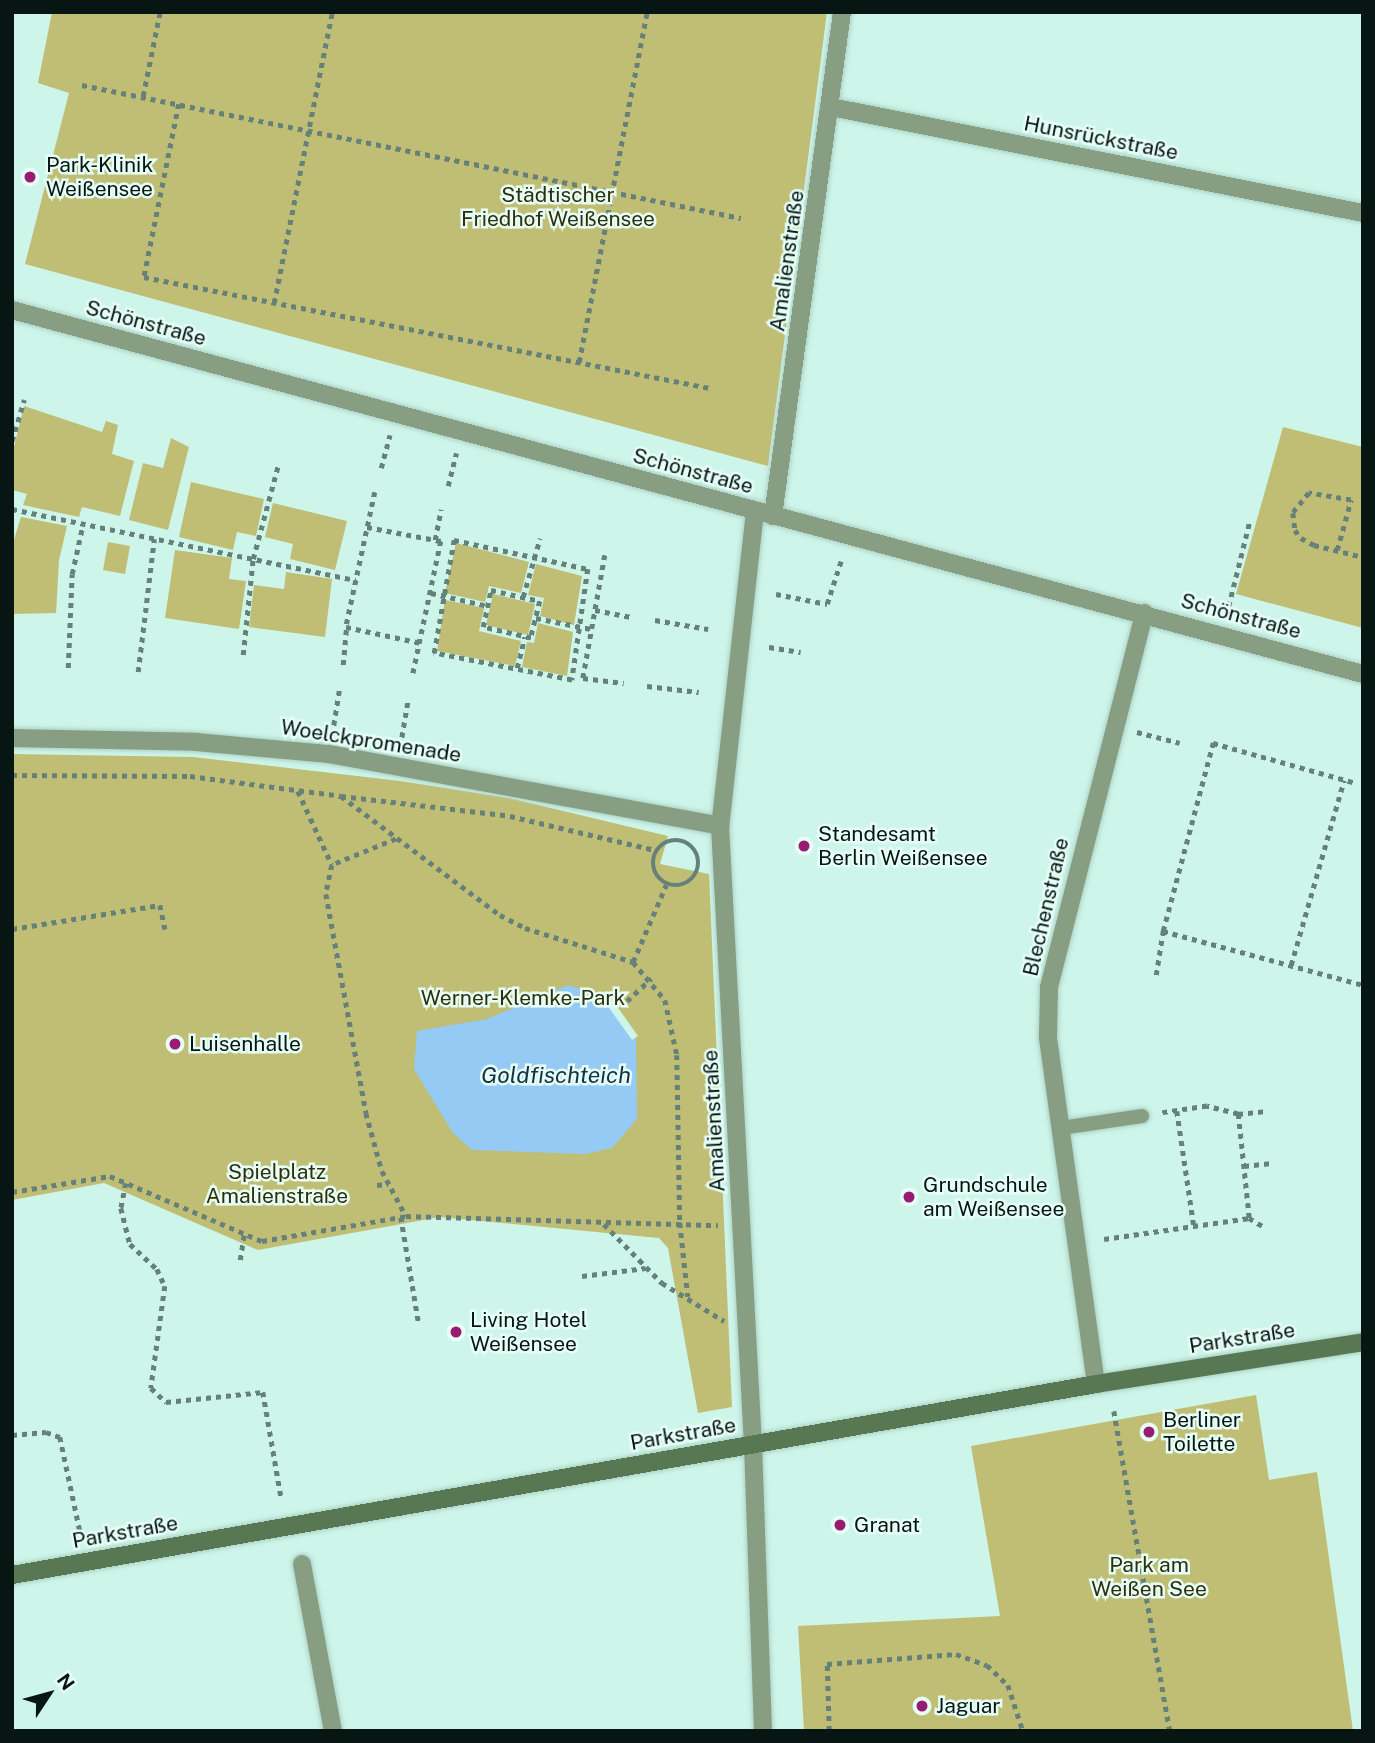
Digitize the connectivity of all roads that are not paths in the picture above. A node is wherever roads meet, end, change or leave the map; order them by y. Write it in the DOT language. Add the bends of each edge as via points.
graph roads {
  1 [pos="842,12"];
  2 [pos="831,107"];
  3 [pos="1363,213"];
  4 [pos="12,310"];
  5 [pos="755,511"];
  6 [pos="773,516"];
  7 [pos="1144,613"];
  8 [pos="1363,674"];
  9 [pos="12,738"];
  10 [pos="720,826"];
  11 [pos="1142,1116"];
  12 [pos="1061,1128"];
  13 [pos="1363,1342"];
  14 [pos="1096,1384"];
  15 [pos="753,1445"];
  16 [pos="302,1564"];
  17 [pos="12,1575"];
  18 [pos="333,1731"];
  19 [pos="764,1731"];
  1 -- 2 [label="street, Amalienstraße"];
  2 -- 3 [label="street, Hunsrückstraße"];
  2 -- 6 [label="street, Amalienstraße"];
  4 -- 5 [label="street, Schönstraße"];
  5 -- 6 [label="street, Schönstraße"];
  5 -- 10 [label="street, Amalienstraße"];
  6 -- 7 [label="street, Schönstraße"];
  7 -- 8 [label="street, Schönstraße"];
  7 -- 12 [label="street, Blechenstraße" via="1049,987 1048,1036"];
  9 -- 10 [label="street, Woelckpromenade" via="196,742 329,754"];
  10 -- 15 [label="street, Amalienstraße"];
  11 -- 12 [label="lane"];
  12 -- 14 [label="street, Blechenstraße"];
  13 -- 14 [label="street, Parkstraße"];
  14 -- 15 [label="street, Parkstraße"];
  15 -- 17 [label="street, Parkstraße"];
  15 -- 19 [label="street, Amalienstraße"];
  16 -- 18 [label="street"];
}
